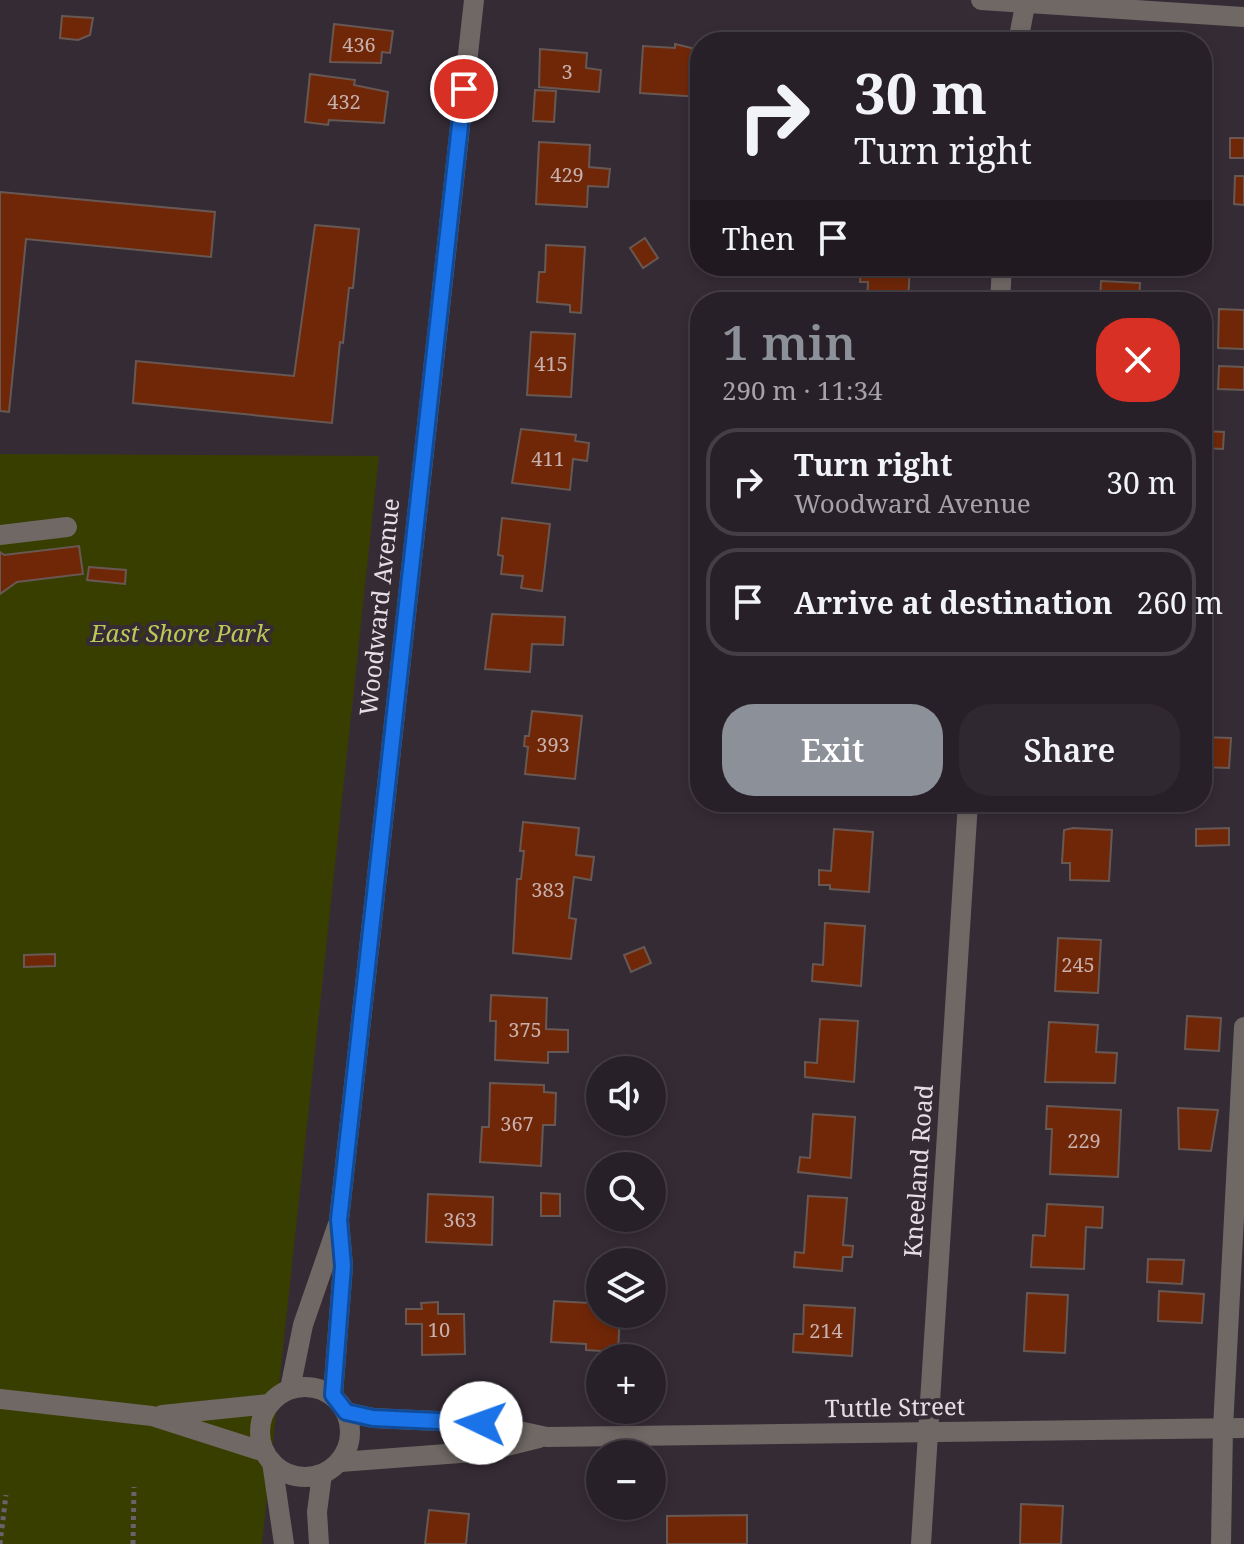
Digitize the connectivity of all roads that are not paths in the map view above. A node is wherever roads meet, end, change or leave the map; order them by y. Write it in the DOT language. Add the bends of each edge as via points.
graph roads {
  1 [pos="474,0"];
  2 [pos="981,0"];
  3 [pos="1025,1"];
  4 [pos="1244,17"];
  5 [pos="1020,32"];
  6 [pos="67,527"];
  7 [pos="0,535"];
  8 [pos="967,812"];
  9 [pos="1244,1027"];
  10 [pos="339,1220"];
  11 [pos="290,1389"];
  12 [pos="0,1399"];
  13 [pos="269,1404"];
  14 [pos="339,1404"];
  15 [pos="152,1416"];
  16 [pos="1223,1428"];
  17 [pos="1244,1428"];
  18 [pos="928,1434"];
  19 [pos="547,1437"];
  20 [pos="268,1457"];
  21 [pos="340,1462"];
  22 [pos="322,1474"];
  23 [pos="284,1544"];
  24 [pos="319,1544"];
  25 [pos="921,1544"];
  26 [pos="1221,1544"];
  1 -- 10 [label="street, Woodward Avenue"];
  2 -- 3 [label="street"];
  3 -- 4 [label="street"];
  3 -- 5 [label="street"];
  6 -- 7 [label="street"];
  8 -- 18 [label="street, Kneeland Road"];
  9 -- 16 [label="street"];
  10 -- 11 [label="street, Woodward Avenue" via="307,1311"];
  10 -- 14 [label="street, Woodward Avenue"];
  11 -- 13 [label="street"];
  11 -- 14 [label="street" via="319,1389"];
  12 -- 15 [label="street"];
  13 -- 15 [label="street"];
  13 -- 20 [label="street" via="260,1427"];
  14 -- 19 [label="street, Tuttle Street" via="373,1418 481,1423"];
  14 -- 21 [label="street" via="351,1438"];
  15 -- 20 [label="street"];
  16 -- 17 [label="street, Tuttle Street"];
  16 -- 18 [label="street, Tuttle Street"];
  16 -- 26 [label="street"];
  18 -- 19 [label="street, Tuttle Street"];
  18 -- 25 [label="street, Kneeland Road"];
  19 -- 21 [label="street, Tuttle Street" via="487,1451"];
  20 -- 22 [label="street" via="295,1476"];
  20 -- 23 [label="street"];
  21 -- 22 [label="street"];
  22 -- 24 [label="street"];
}
